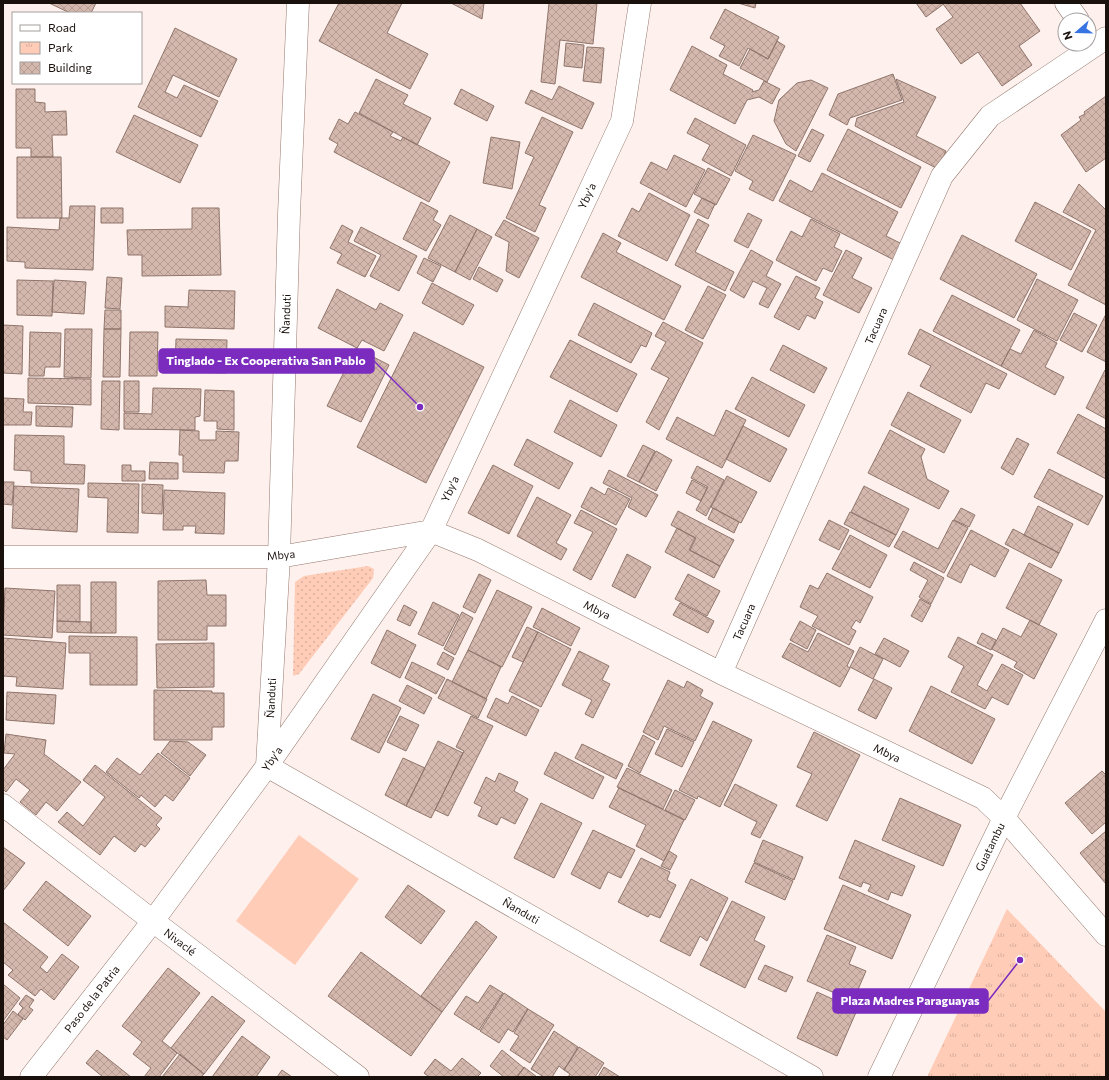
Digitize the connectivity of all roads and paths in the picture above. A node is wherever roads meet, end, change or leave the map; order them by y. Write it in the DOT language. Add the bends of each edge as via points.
graph roads {
  1 [pos="298,3"];
  2 [pos="640,3"];
  3 [pos="1066,3"];
  4 [pos="1072,12"];
  5 [pos="1079,52"];
  6 [pos="431,531"];
  7 [pos="3,557"];
  8 [pos="279,557"];
  9 [pos="1106,620"];
  10 [pos="722,673"];
  11 [pos="268,766"];
  12 [pos="3,805"];
  13 [pos="1004,818"];
  14 [pos="153,921"];
  15 [pos="1106,935"];
  16 [pos="31,1077"];
  17 [pos="358,1077"];
  18 [pos="812,1077"];
  19 [pos="879,1077"];
  1 -- 8 [label="street, Ñanduti"];
  2 -- 6 [label="street, Yby'a" via="622,121"];
  3 -- 4 [label="street"];
  5 -- 10 [label="street, Tacuara" via="990,116 942,176"];
  6 -- 8 [label="street, Mbya"];
  6 -- 10 [label="street, Mbya" via="478,550"];
  6 -- 11 [label="street, Yby'a"];
  7 -- 8 [label="street, Mbya"];
  8 -- 11 [label="street, Ñanduti"];
  9 -- 13 [label="street, Guatambu"];
  10 -- 13 [label="street, Mbya" via="983,798"];
  11 -- 14 [label="street, Yby'a"];
  11 -- 18 [label="street, Ñanduti"];
  12 -- 14 [label="street, Nivaclé"];
  13 -- 15 [label="street, Mbya"];
  13 -- 19 [label="street, Guatambu"];
  14 -- 16 [label="street, Paso de la Patria"];
  14 -- 17 [label="street, Nivaclé"];
}
